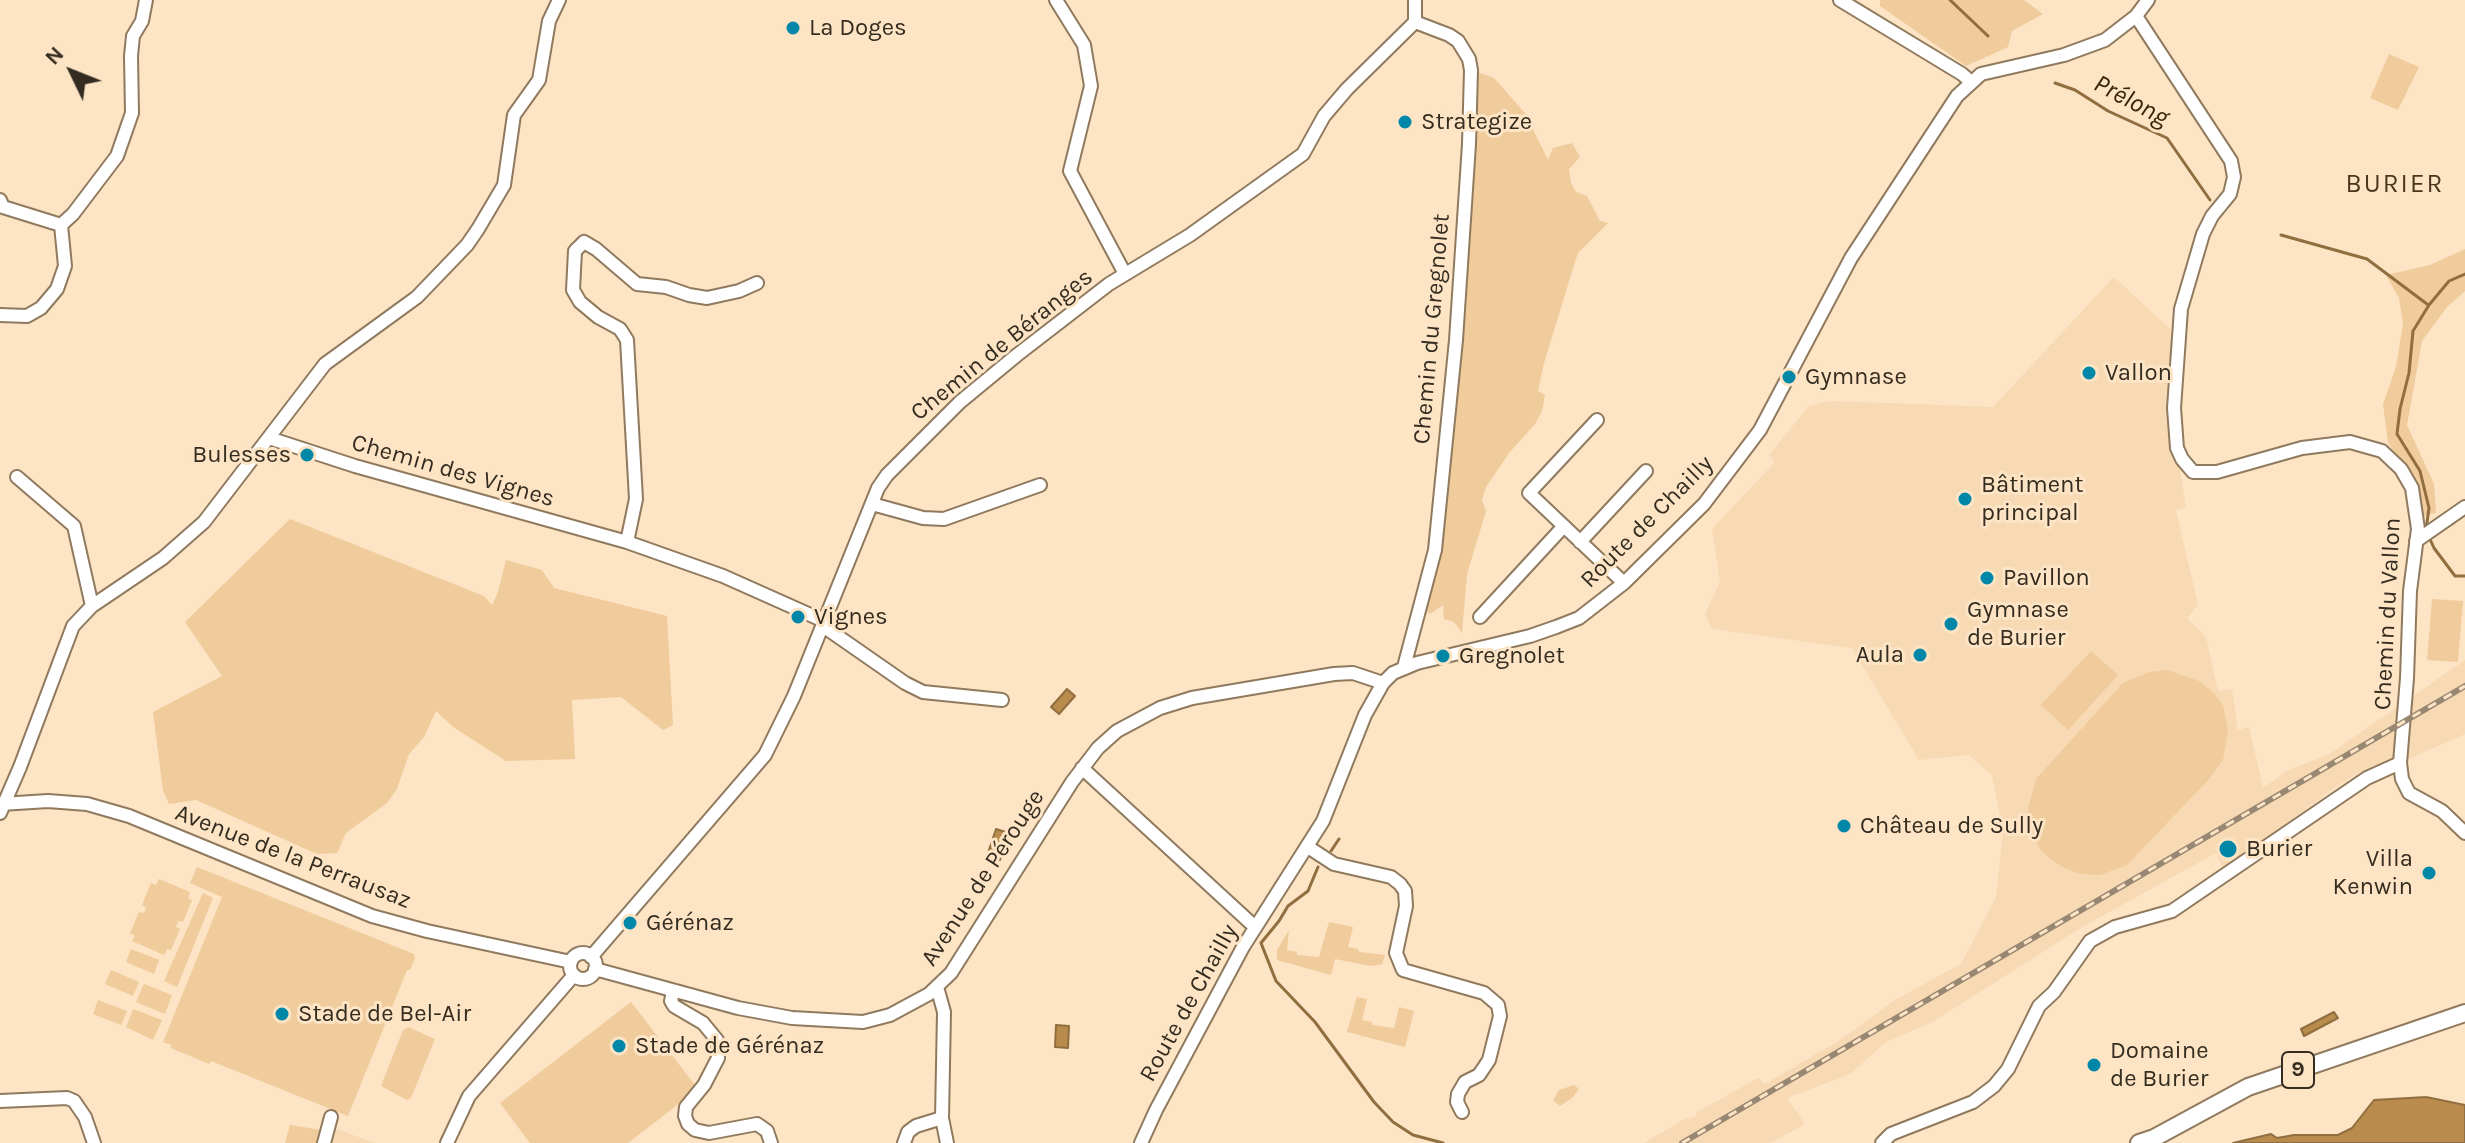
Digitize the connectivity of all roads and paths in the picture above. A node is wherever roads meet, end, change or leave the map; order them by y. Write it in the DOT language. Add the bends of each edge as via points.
graph roads {
  1 [pos="146,0"];
  2 [pos="559,0"];
  3 [pos="1056,0"];
  4 [pos="1415,0"];
  5 [pos="1840,0"];
  6 [pos="2148,0"];
  7 [pos="2136,16"];
  8 [pos="1415,22"];
  9 [pos="1971,82"];
  10 [pos="0,200"];
  11 [pos="61,225"];
  12 [pos="1125,274"];
  13 [pos="757,283"];
  14 [pos="0,315"];
  15 [pos="1597,420"];
  16 [pos="269,438"];
  17 [pos="1646,471"];
  18 [pos="17,477"];
  19 [pos="1040,485"];
  20 [pos="872,504"];
  21 [pos="2465,507"];
  22 [pos="1564,526"];
  23 [pos="2420,539"];
  24 [pos="627,542"];
  25 [pos="1580,542"];
  26 [pos="1624,583"];
  27 [pos="92,606"];
  28 [pos="1480,617"];
  29 [pos="823,623"];
  30 [pos="1404,667"];
  31 [pos="1383,683"];
  32 [pos="1002,700"];
  33 [pos="2400,763"];
  34 [pos="1082,768"];
  35 [pos="2,807"];
  36 [pos="2465,833"];
  37 [pos="1308,847"];
  38 [pos="1255,927"];
  39 [pos="593,963"];
  40 [pos="572,969"];
  41 [pos="937,987"];
  42 [pos="673,992"];
  43 [pos="2465,1013"];
  44 [pos="0,1101"];
  45 [pos="1462,1112"];
  46 [pos="331,1117"];
  47 [pos="942,1118"];
  48 [pos="94,1143"];
  49 [pos="324,1143"];
  50 [pos="447,1143"];
  51 [pos="771,1143"];
  52 [pos="904,1143"];
  53 [pos="947,1143"];
  54 [pos="1141,1143"];
  55 [pos="1882,1143"];
  56 [pos="2139,1143"];
  1 -- 11 [label="street" via="133,36 132,113 117,156"];
  2 -- 16 [label="street" via="549,21 539,80 514,115 504,185 478,229 417,297 325,364"];
  3 -- 12 [label="street" via="1084,45 1091,86 1070,171"];
  4 -- 8 [label="street"];
  5 -- 9 [label="street"];
  6 -- 7 [label="street, Route de Chailly"];
  7 -- 9 [label="street, Route de Chailly" via="2085,49 1995,69"];
  7 -- 23 [label="street, Chemin du Vallon" via="2231,161 2234,177 2230,194 2203,234 2181,309 2174,408 2182,459 2193,472 2217,472 2302,448 2350,442 2368,446 2382,451 2407,477"];
  8 -- 12 [label="street, Chemin de Béranges" via="1324,116 1303,154"];
  8 -- 30 [label="street, Chemin du Gregnolet" via="1458,41 1471,70 1456,340 1435,550"];
  9 -- 26 [label="street, Route de Chailly" via="1934,129 1851,258 1755,438 1704,504"];
  10 -- 11 [label="street" via="3,207"];
  11 -- 14 [label="street" via="65,266 49,301 27,316"];
  12 -- 20 [label="street, Chemin de Béranges" via="960,402 887,475"];
  13 -- 24 [label="street" via="707,298 689,295 637,284 584,242 575,251 573,290 580,302 620,329 627,340 636,499"];
  15 -- 22 [label="street" via="1529,493"];
  16 -- 24 [label="street, Chemin des Vignes"];
  16 -- 27 [label="street" via="186,540"];
  17 -- 25 [label="street"];
  18 -- 27 [label="street" via="74,526"];
  19 -- 20 [label="street" via="944,519"];
  20 -- 29 [label="street, Chemin de Béranges"];
  21 -- 23 [label="street"];
  22 -- 25 [label="street"];
  22 -- 28 [label="street"];
  23 -- 33 [label="street, Chemin du Vallon" via="2410,591"];
  24 -- 29 [label="street, Chemin des Vignes" via="723,576"];
  25 -- 26 [label="street"];
  26 -- 30 [label="street, Route de Chailly" via="1579,618 1556,627"];
  27 -- 35 [label="street" via="68,634"];
  29 -- 32 [label="street, Chemin des Vignes" via="923,692"];
  29 -- 39 [label="street, Chemin de Béranges" via="765,755"];
  30 -- 31 [label="street, Route de Chailly"];
  31 -- 34 [label="street, Avenue de Pérouge" via="1353,673 1334,674 1192,698 1138,718 1098,748"];
  31 -- 37 [label="street, Route de Chailly"];
  33 -- 36 [label="street" via="2409,793 2442,811"];
  33 -- 55 [label="street" via="2367,778 2172,911 2099,935 2039,1006 2004,1075 1985,1094 1891,1134"];
  34 -- 38 [label="street"];
  34 -- 41 [label="street, Avenue de Pérouge" via="966,952"];
  35 -- 40 [label="street, Avenue de la Perrausaz" via="48,801 101,808 372,916"];
  37 -- 38 [label="street, Route de Chailly"];
  37 -- 45 [label="street" via="1334,864 1391,877 1403,888 1406,906 1396,953 1403,970 1484,993 1498,1005 1489,1060 1458,1094"];
  38 -- 54 [label="street, Route de Chailly"];
  39 -- 40 [label="street" via="579,954"];
  39 -- 40 [label="street" via="585,979"];
  39 -- 42 [label="street, Avenue de Pérouge"];
  40 -- 50 [label="street" via="469,1096"];
  41 -- 42 [label="street, Avenue de Pérouge" via="902,1010 863,1022 792,1018"];
  41 -- 47 [label="street" via="944,1012"];
  42 -- 51 [label="street" via="674,1006 697,1018 717,1040 718,1058 686,1107 688,1124 709,1133 757,1124"];
  43 -- 56 [label="main road, 9" via="2230,1094"];
  44 -- 48 [label="street" via="74,1101"];
  46 -- 49 [label="street"];
  47 -- 52 [label="street" via="916,1126"];
  47 -- 53 [label="street"];
}
